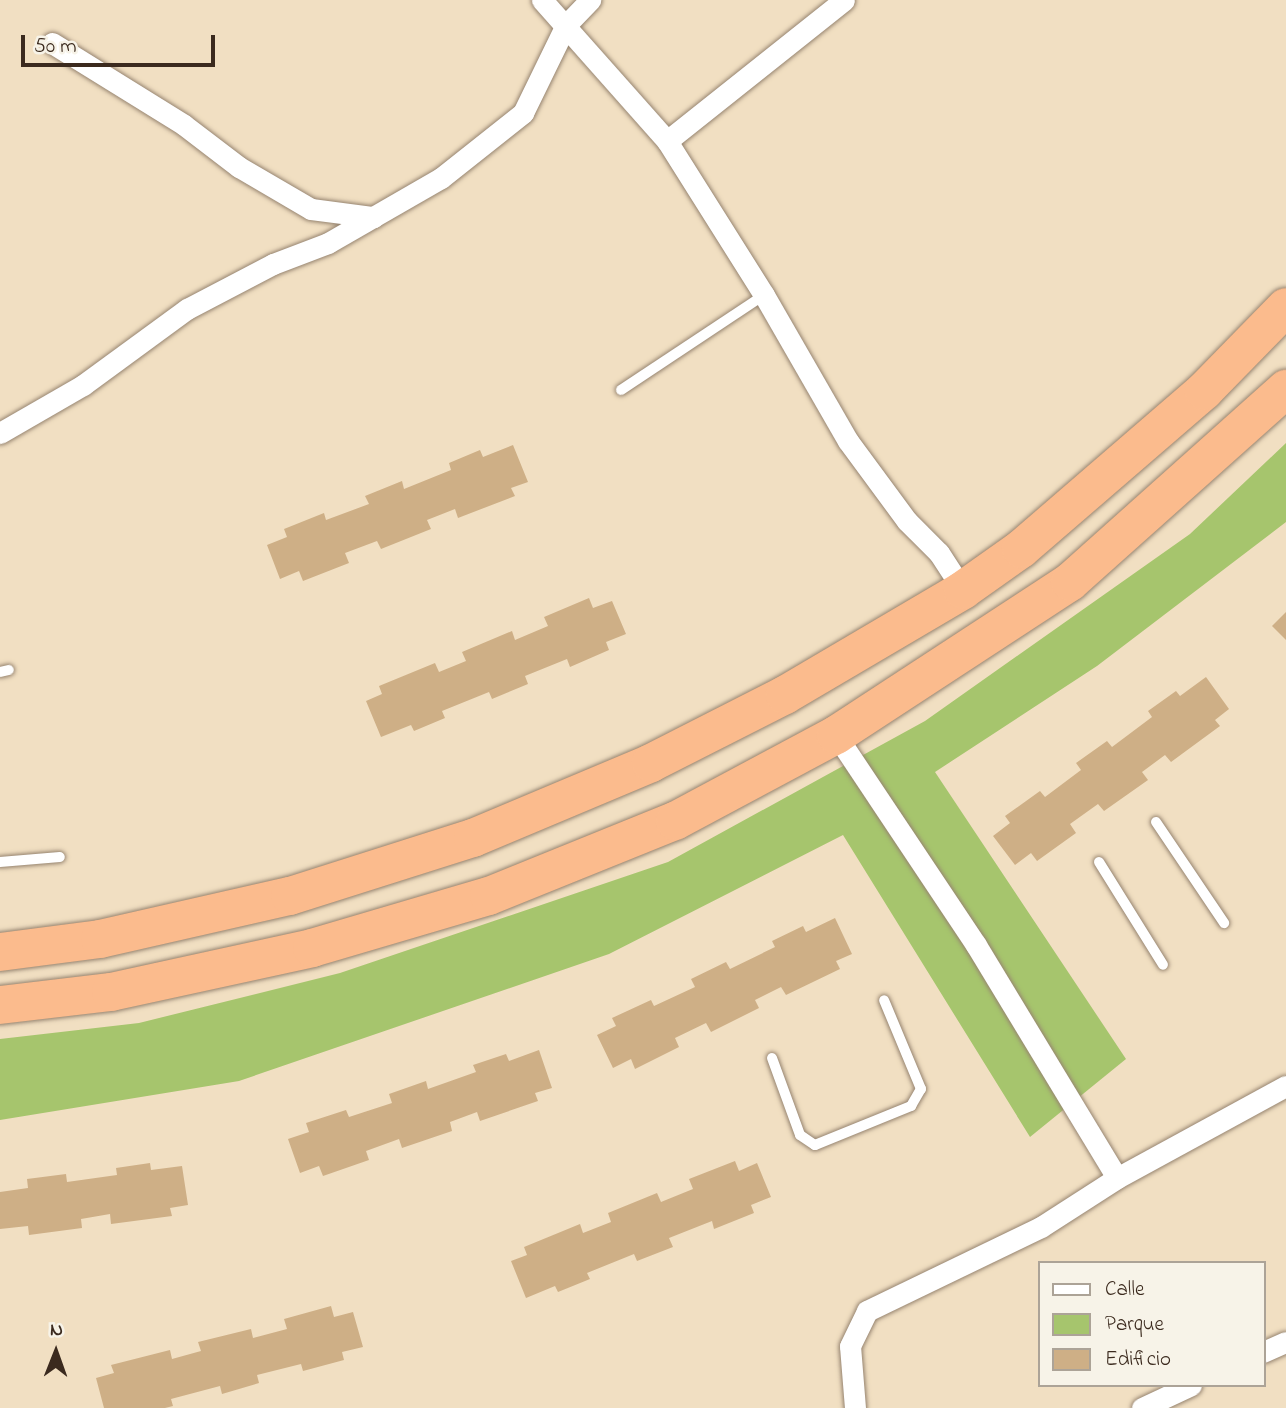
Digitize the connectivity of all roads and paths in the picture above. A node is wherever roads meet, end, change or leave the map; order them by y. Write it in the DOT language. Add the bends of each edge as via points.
graph roads {
  1 [pos="541,0"];
  2 [pos="590,0"];
  3 [pos="844,0"];
  4 [pos="566,25"];
  5 [pos="52,43"];
  6 [pos="667,141"];
  7 [pos="373,216"];
  8 [pos="764,295"];
  9 [pos="1286,307"];
  10 [pos="1286,389"];
  11 [pos="621,390"];
  12 [pos="0,433"];
  13 [pos="962,590"];
  14 [pos="835,735"];
  15 [pos="1156,822"];
  16 [pos="60,858"];
  17 [pos="0,862"];
  18 [pos="1099,862"];
  19 [pos="1224,923"];
  20 [pos="0,952"];
  21 [pos="1163,965"];
  22 [pos="884,1000"];
  23 [pos="0,1005"];
  24 [pos="772,1058"];
  25 [pos="1286,1086"];
  26 [pos="1117,1178"];
  27 [pos="1285,1342"];
  28 [pos="1265,1351"];
  29 [pos="1187,1387"];
  30 [pos="855,1408"];
  31 [pos="1142,1408"];
  1 -- 4 [label="street"];
  2 -- 4 [label="street"];
  3 -- 6 [label="street"];
  4 -- 6 [label="street"];
  4 -- 7 [label="street" via="523,113 440,178"];
  5 -- 7 [label="street" via="311,209"];
  6 -- 8 [label="street"];
  7 -- 12 [label="street" via="328,243 273,264 187,309 83,385"];
  8 -- 11 [label="lane"];
  8 -- 13 [label="street" via="848,441 907,521 939,553"];
  9 -- 13 [label="highway" via="1204,391 1021,549"];
  10 -- 14 [label="highway" via="1070,582"];
  13 -- 20 [label="highway" via="785,695 651,763 473,838 290,896 100,939"];
  14 -- 23 [label="highway" via="675,821 489,896 299,951 111,992"];
  14 -- 26 [label="street" via="976,945"];
  15 -- 19 [label="lane"];
  16 -- 17 [label="lane"];
  18 -- 21 [label="lane"];
  22 -- 24 [label="lane" via="921,1089 911,1106 814,1145 800,1135"];
  25 -- 26 [label="street"];
  26 -- 30 [label="street" via="1041,1227 867,1311 850,1346"];
  27 -- 28 [label="street"];
  29 -- 31 [label="street"];
}
